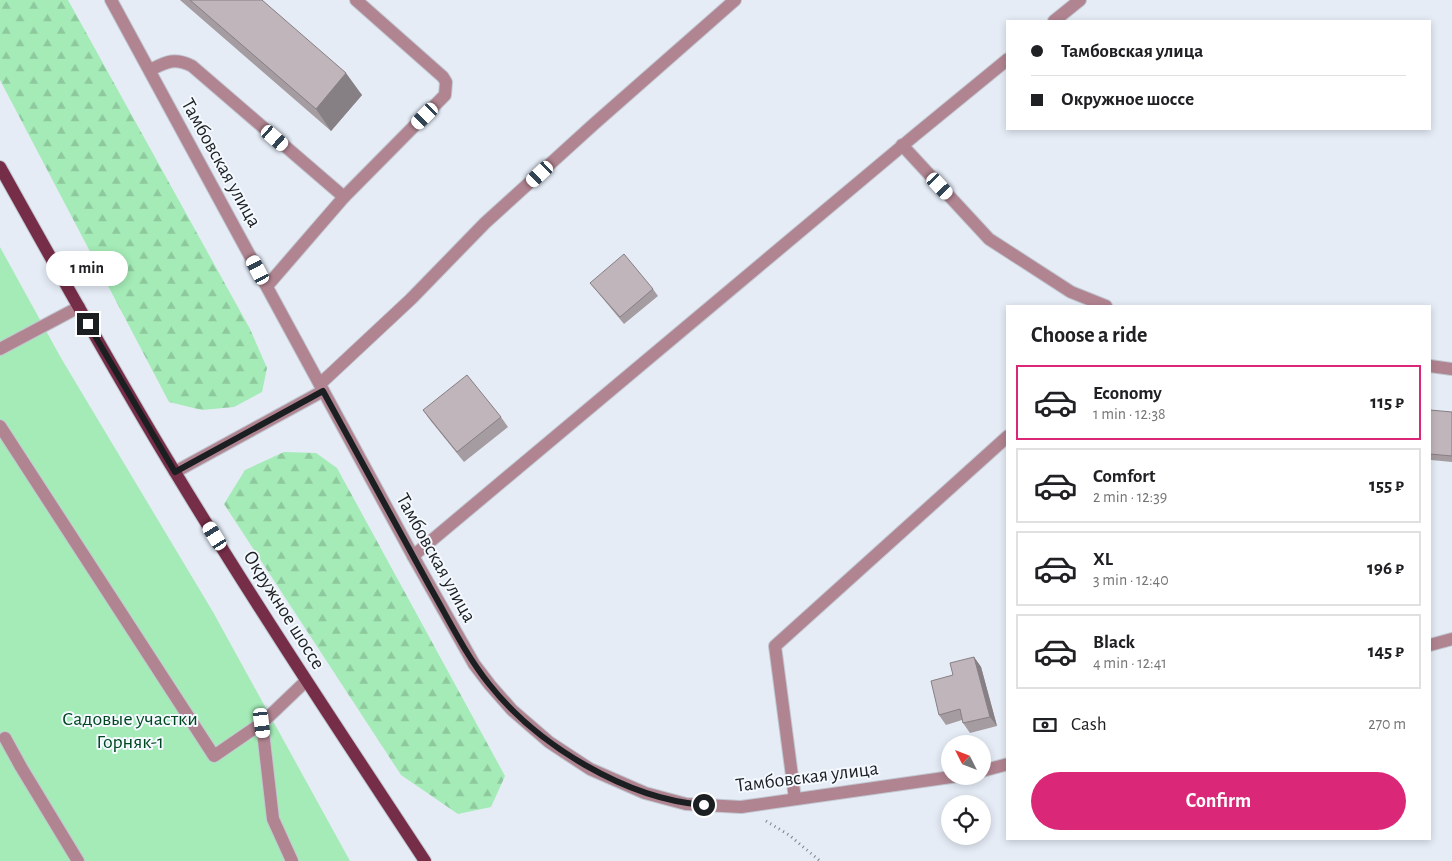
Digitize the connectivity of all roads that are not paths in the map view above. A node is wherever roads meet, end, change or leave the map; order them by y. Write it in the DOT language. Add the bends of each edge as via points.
graph roads {
  1 [pos="111,0"];
  2 [pos="356,0"];
  3 [pos="735,0"];
  4 [pos="1080,0"];
  5 [pos="1055,20"];
  6 [pos="1006,61"];
  7 [pos="150,70"];
  8 [pos="902,145"];
  9 [pos="0,166"];
  10 [pos="344,198"];
  11 [pos="267,286"];
  12 [pos="1104,305"];
  13 [pos="79,307"];
  14 [pos="0,349"];
  15 [pos="1431,366"];
  16 [pos="1452,369"];
  17 [pos="322,388"];
  18 [pos="0,426"];
  19 [pos="1006,438"];
  20 [pos="175,472"];
  21 [pos="413,556"];
  22 [pos="1452,639"];
  23 [pos="1431,645"];
  24 [pos="306,681"];
  25 [pos="262,723"];
  26 [pos="5,738"];
  27 [pos="1006,765"];
  28 [pos="991,769"];
  29 [pos="941,779"];
  30 [pos="795,800"];
  31 [pos="78,861"];
  32 [pos="292,861"];
  33 [pos="425,861"];
  1 -- 7 [label="street, Тамбовская улица"];
  2 -- 10 [label="street" via="439,72 446,88 438,102"];
  3 -- 17 [label="street" via="500,210"];
  4 -- 5 [label="street"];
  6 -- 8 [label="street"];
  7 -- 10 [label="street" via="171,61 192,66"];
  7 -- 11 [label="street, Тамбовская улица"];
  8 -- 12 [label="street" via="989,239 1071,292"];
  8 -- 21 [label="street"];
  9 -- 13 [label="main road, Окружное шоссе"];
  10 -- 11 [label="street"];
  11 -- 17 [label="street, Тамбовская улица"];
  13 -- 14 [label="street"];
  13 -- 20 [label="main road, Окружное шоссе"];
  15 -- 16 [label="street"];
  17 -- 20 [label="street"];
  17 -- 21 [label="street, Тамбовская улица"];
  18 -- 25 [label="street" via="214,756"];
  19 -- 30 [label="street" via="775,646"];
  20 -- 24 [label="main road, Окружное шоссе"];
  21 -- 30 [label="street, Тамбовская улица" via="474,664 490,685 512,710 550,742 590,769 645,793 686,804 741,807"];
  22 -- 23 [label="street"];
  24 -- 25 [label="street"];
  24 -- 33 [label="main road, Окружное шоссе"];
  25 -- 32 [label="street" via="274,819"];
  26 -- 31 [label="street"];
  27 -- 28 [label="street"];
  29 -- 30 [label="street, Тамбовская улица"];
}
